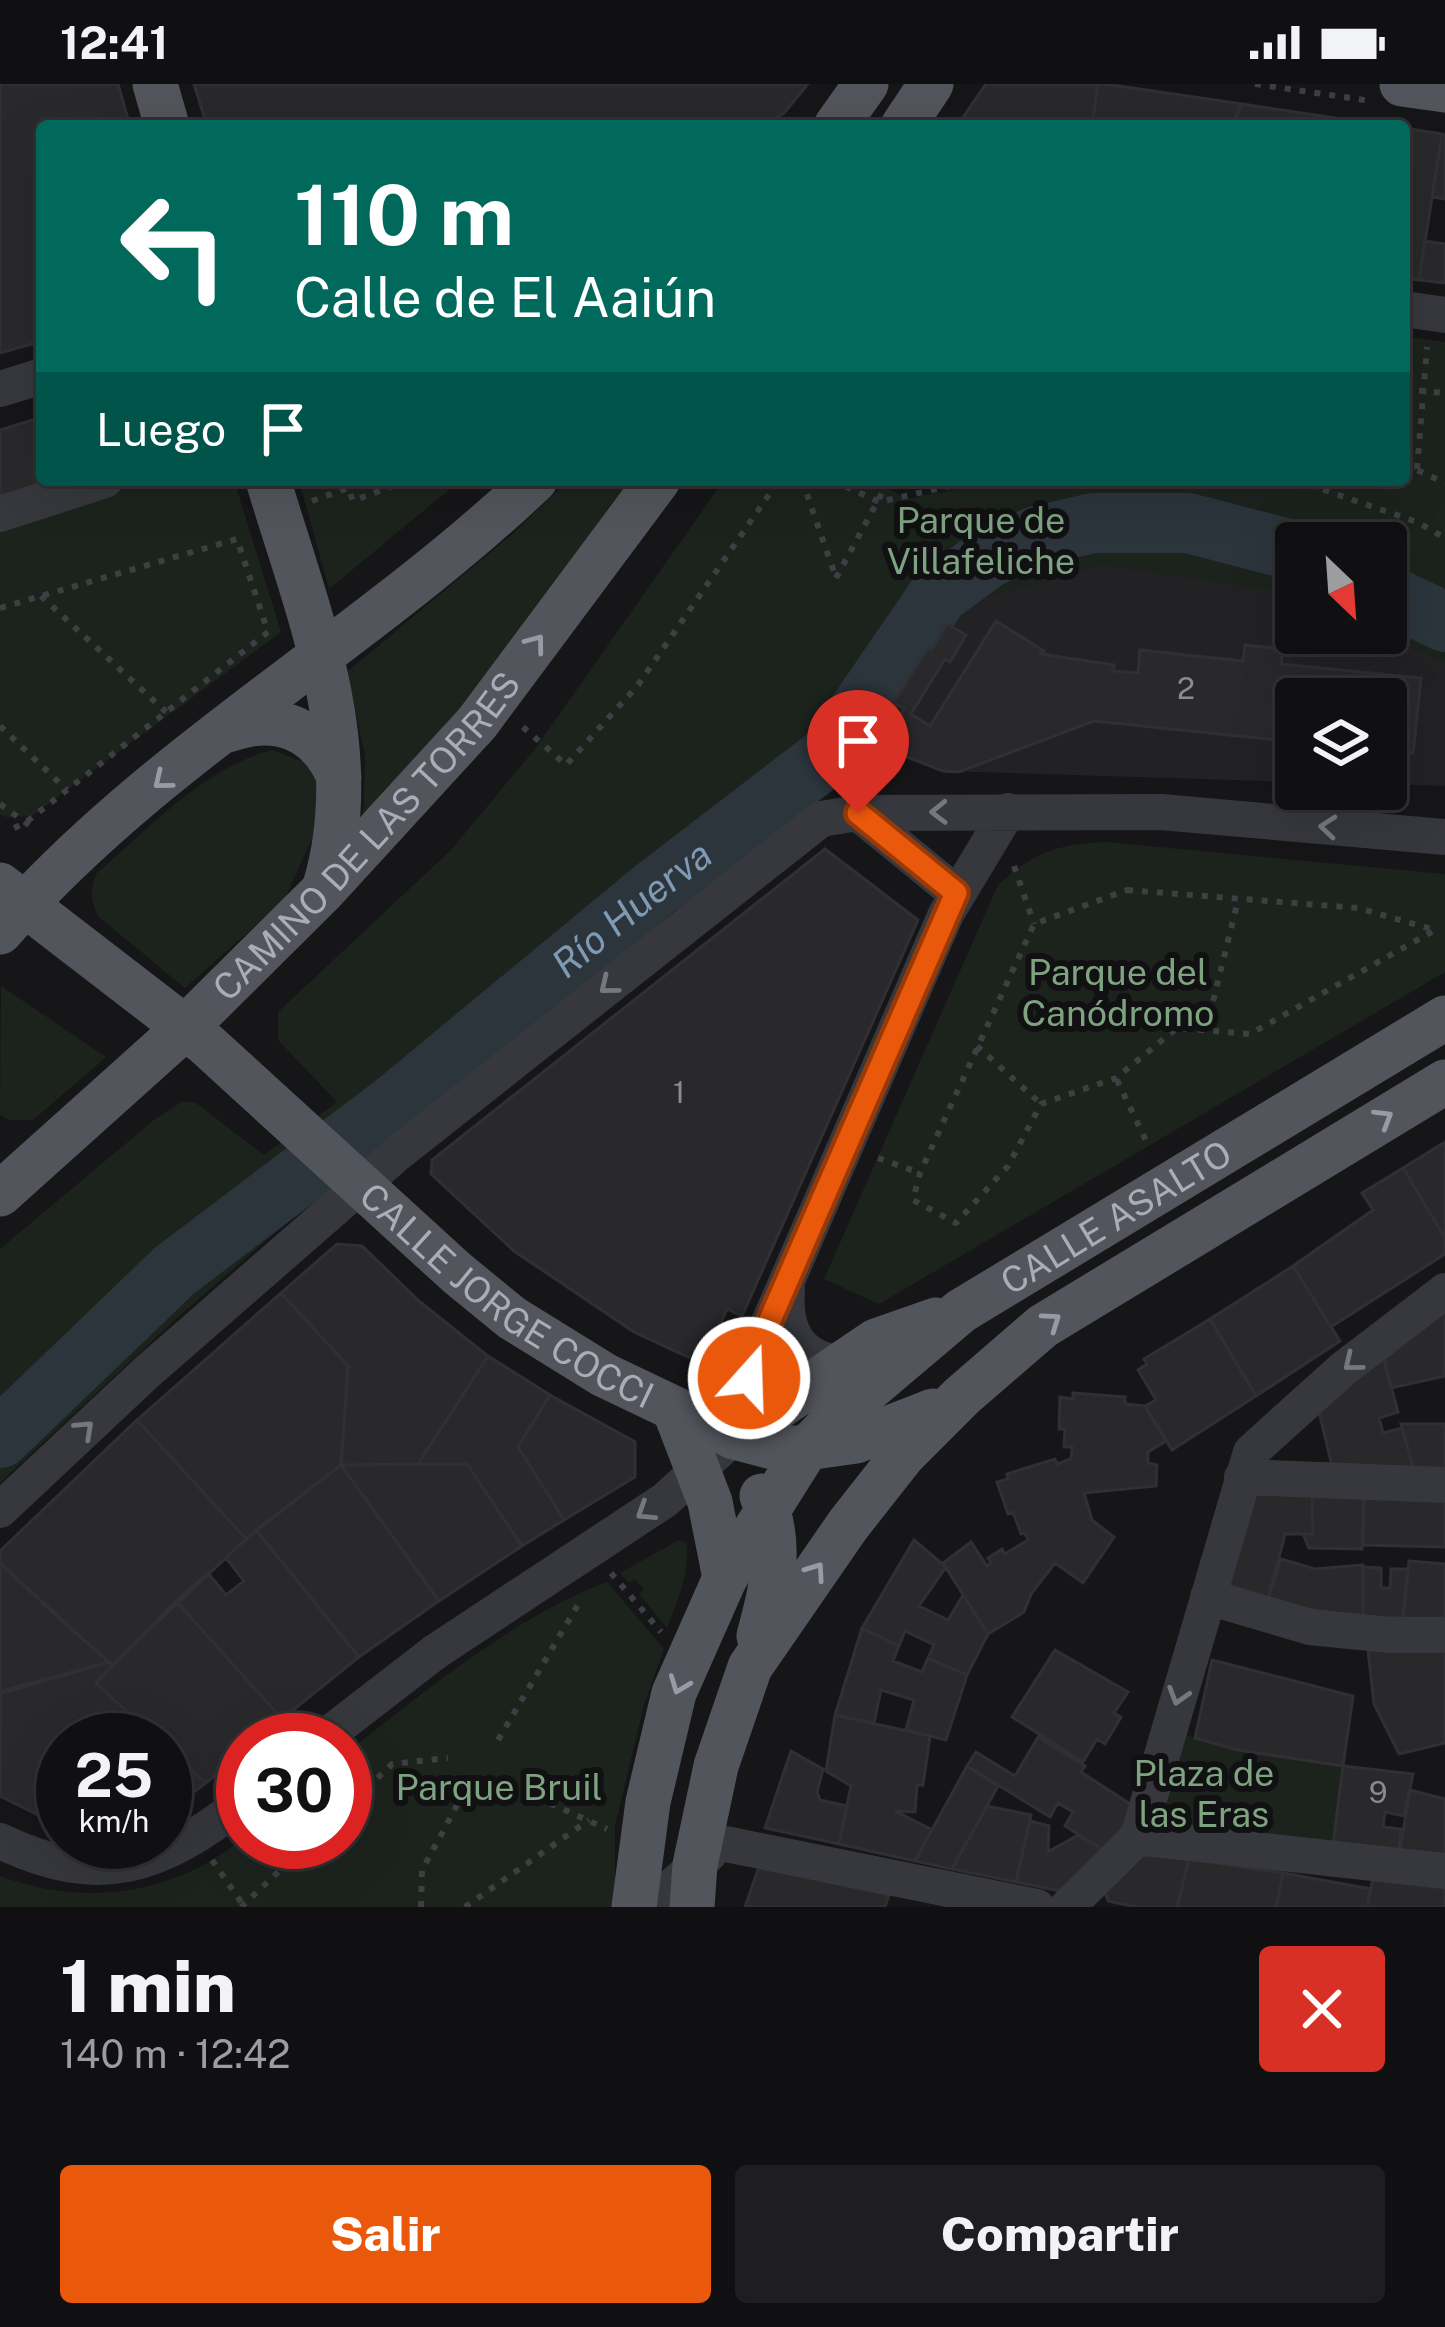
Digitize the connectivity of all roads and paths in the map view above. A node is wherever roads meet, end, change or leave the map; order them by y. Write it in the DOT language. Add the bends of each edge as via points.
graph roads {
  1 [pos="155,84"];
  2 [pos="866,84"];
  3 [pos="931,84"];
  4 [pos="1256,84"];
  5 [pos="1445,91"];
  6 [pos="1388,93"];
  7 [pos="165,120"];
  8 [pos="840,120"];
  9 [pos="907,120"];
  10 [pos="1426,312"];
  11 [pos="36,378"];
  12 [pos="0,388"];
  13 [pos="1410,389"];
  14 [pos="1424,390"];
  15 [pos="1445,393"];
  16 [pos="1410,466"];
  17 [pos="1417,469"];
  18 [pos="1445,483"];
  19 [pos="86,486"];
  20 [pos="332,486"];
  21 [pos="348,486"];
  22 [pos="392,486"];
  23 [pos="528,486"];
  24 [pos="654,486"];
  25 [pos="775,486"];
  26 [pos="804,486"];
  27 [pos="845,486"];
  28 [pos="886,486"];
  29 [pos="950,486"];
  30 [pos="1312,486"];
  31 [pos="286,492"];
  32 [pos="879,502"];
  33 [pos="0,514"];
  34 [pos="1445,538"];
  35 [pos="40,596"];
  36 [pos="0,608"];
  37 [pos="321,658"];
  38 [pos="166,712"];
  39 [pos="0,726"];
  40 [pos="523,728"];
  41 [pos="223,731"];
  42 [pos="340,780"];
  43 [pos="67,790"];
  44 [pos="0,804"];
  45 [pos="1008,811"];
  46 [pos="858,813"];
  47 [pos="29,826"];
  48 [pos="12,829"];
  49 [pos="1445,837"];
  50 [pos="1011,863"];
  51 [pos="323,891"];
  52 [pos="956,893"];
  53 [pos="1238,901"];
  54 [pos="8,907"];
  55 [pos="1034,924"];
  56 [pos="1445,1018"];
  57 [pos="186,1027"];
  58 [pos="1206,1030"];
  59 [pos="977,1046"];
  60 [pos="1116,1078"];
  61 [pos="1445,1082"];
  62 [pos="1041,1104"];
  63 [pos="1149,1147"];
  64 [pos="21,1154"];
  65 [pos="873,1155"];
  66 [pos="920,1173"];
  67 [pos="354,1179"];
  68 [pos="0,1194"];
  69 [pos="788,1280"];
  70 [pos="1445,1292"];
  71 [pos="962,1311"];
  72 [pos="838,1363"];
  73 [pos="962,1396"];
  74 [pos="675,1411"];
  75 [pos="734,1437"];
  76 [pos="807,1448"];
  77 [pos="699,1472"];
  78 [pos="1242,1477"];
  79 [pos="1445,1485"];
  80 [pos="767,1506"];
  81 [pos="0,1510"];
  82 [pos="606,1567"];
  83 [pos="724,1578"];
  84 [pos="586,1591"];
  85 [pos="1208,1597"];
  86 [pos="1445,1634"];
  87 [pos="671,1644"];
  88 [pos="750,1667"];
  89 [pos="356,1713"];
  90 [pos="498,1740"];
  91 [pos="448,1758"];
  92 [pos="372,1783"];
  93 [pos="509,1785"];
  94 [pos="462,1796"];
  95 [pos="590,1820"];
  96 [pos="216,1823"];
  97 [pos="621,1836"];
  98 [pos="1138,1838"];
  99 [pos="0,1841"];
  100 [pos="703,1864"];
  101 [pos="219,1869"];
  102 [pos="281,1869"];
  103 [pos="1445,1871"];
  104 [pos="242,1906"];
  105 [pos="421,1907"];
  106 [pos="465,1907"];
  107 [pos="634,1907"];
  108 [pos="648,1907"];
  109 [pos="1037,1907"];
  110 [pos="1067,1907"];
  1 -- 7 [label="main road"];
  2 -- 8 [label="main road"];
  3 -- 9 [label="main road"];
  4 -- 6 [label="path"];
  5 -- 6 [label="main road"];
  10 -- 14 [label="path"];
  11 -- 12 [label="street"];
  13 -- 14 [label="path"];
  14 -- 15 [label="path"];
  14 -- 17 [label="path"];
  16 -- 17 [label="path"];
  17 -- 18 [label="path"];
  19 -- 33 [label="street"];
  20 -- 31 [label="path"];
  21 -- 22 [label="path" via="353,501"];
  23 -- 37 [label="main road"];
  51 -- 24 [label="main road, CAMINO DE LAS TORRES, one-way" via="477,723"];
  25 -- 40 [label="path" via="638,686 566,765"];
  26 -- 32 [label="path" via="836,578"];
  27 -- 32 [label="path"];
  28 -- 32 [label="path"];
  29 -- 32 [label="path"];
  30 -- 34 [label="path"];
  31 -- 37 [label="main road"];
  35 -- 36 [label="path"];
  35 -- 38 [label="path"];
  35 -- 38 [label="path" via="237,538 268,632"];
  37 -- 41 [label="main road"];
  37 -- 42 [label="main road"];
  38 -- 43 [label="path"];
  39 -- 43 [label="path"];
  41 -- 42 [label="main road" via="263,722 301,729 332,759"];
  41 -- 54 [label="main road, one-way"];
  42 -- 51 [label="main road" via="336,847"];
  43 -- 47 [label="path"];
  44 -- 47 [label="path"];
  45 -- 46 [label="street, one-way"];
  49 -- 45 [label="street, one-way" via="1161,812"];
  45 -- 52 [label="street"];
  46 -- 52 [label="street"];
  46 -- 67 [label="street, one-way" via="806,827"];
  47 -- 48 [label="path"];
  50 -- 55 [label="path"];
  51 -- 57 [label="main road, CAMINO DE LAS TORRES"];
  52 -- 69 [label="street"];
  53 -- 55 [label="path" via="1127,890"];
  53 -- 58 [label="path"];
  53 -- 58 [label="path" via="1358,908 1435,930 1250,1034"];
  54 -- 57 [label="main road"];
  55 -- 59 [label="path"];
  56 -- 71 [label="main road, CALLE ASALTO"];
  57 -- 64 [label="main road, CAMINO DE LAS TORRES"];
  57 -- 67 [label="main road, CALLE JORGE COCCI"];
  58 -- 60 [label="path" via="1177,1028"];
  59 -- 62 [label="path"];
  59 -- 66 [label="path"];
  60 -- 62 [label="path"];
  60 -- 63 [label="path"];
  73 -- 61 [label="main road, CALLE ASALTO, one-way" via="1058,1316"];
  62 -- 66 [label="path" via="1008,1166 956,1223 913,1200"];
  64 -- 68 [label="main road, CAMINO DE LAS TORRES"];
  65 -- 66 [label="path"];
  67 -- 74 [label="main road, CALLE JORGE COCCI" via="512,1318"];
  81 -- 67 [label="street, one-way"];
  69 -- 72 [label="street" via="793,1337 809,1356"];
  69 -- 75 [label="street"];
  70 -- 78 [label="street, one-way" via="1251,1452"];
  71 -- 72 [label="main road"];
  71 -- 76 [label="main road, CALLE ASALTO"];
  72 -- 75 [label="main road"];
  73 -- 76 [label="main road, CALLE ASALTO" via="880,1434"];
  88 -- 73 [label="main road, CALLE ASALTO, one-way" via="889,1472"];
  74 -- 75 [label="main road, CALLE JORGE COCCI"];
  74 -- 77 [label="main road, CALLE JORGE COCCI"];
  75 -- 76 [label="main road, CALLE ASALTO"];
  75 -- 77 [label="street"];
  75 -- 80 [label="main road"];
  76 -- 80 [label="main road, CALLE ASALTO"];
  77 -- 83 [label="main road, CALLE JORGE COCCI"];
  77 -- 89 [label="street, one-way"];
  78 -- 79 [label="street"];
  78 -- 85 [label="street"];
  80 -- 83 [label="main road, CALLE ASALTO"];
  80 -- 88 [label="main road" via="775,1564"];
  82 -- 87 [label="path"];
  83 -- 107 [label="main road, CALLE ASALTO, one-way" via="674,1693 647,1802"];
  84 -- 90 [label="path"];
  85 -- 86 [label="street" via="1310,1627"];
  85 -- 98 [label="street, one-way"];
  88 -- 100 [label="main road, CALLE ASALTO" via="716,1766"];
  91 -- 92 [label="path" via="392,1764"];
  93 -- 95 [label="path"];
  94 -- 105 [label="path" via="422,1870"];
  95 -- 97 [label="path"];
  95 -- 106 [label="path"];
  96 -- 99 [label="street" via="142,1861 63,1866"];
  98 -- 103 [label="street"];
  98 -- 110 [label="street"];
  100 -- 108 [label="street"];
  100 -- 109 [label="street"];
  101 -- 104 [label="path"];
  102 -- 104 [label="path"];
}
